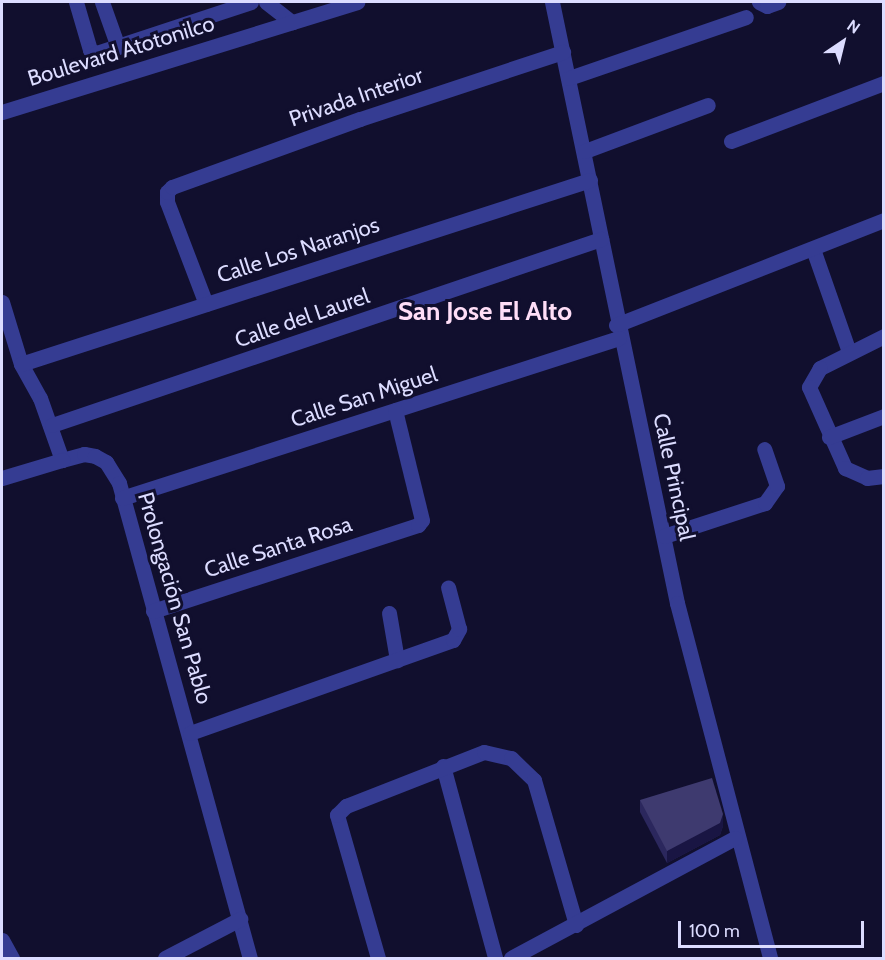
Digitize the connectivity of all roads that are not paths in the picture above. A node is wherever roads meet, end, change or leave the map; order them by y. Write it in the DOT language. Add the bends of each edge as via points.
graph roads {
  1 [pos="76,2"];
  2 [pos="102,2"];
  3 [pos="251,2"];
  4 [pos="267,2"];
  5 [pos="357,2"];
  6 [pos="552,2"];
  7 [pos="759,2"];
  8 [pos="778,2"];
  9 [pos="746,17"];
  10 [pos="292,22"];
  11 [pos="111,49"];
  12 [pos="563,52"];
  13 [pos="111,78"];
  14 [pos="569,78"];
  15 [pos="884,83"];
  16 [pos="708,105"];
  17 [pos="2,112"];
  18 [pos="731,141"];
  19 [pos="585,151"];
  20 [pos="590,180"];
  21 [pos="884,220"];
  22 [pos="601,239"];
  23 [pos="813,249"];
  24 [pos="2,302"];
  25 [pos="206,304"];
  26 [pos="618,331"];
  27 [pos="884,336"];
  28 [pos="849,352"];
  29 [pos="21,364"];
  30 [pos="395,410"];
  31 [pos="884,416"];
  32 [pos="52,425"];
  33 [pos="829,437"];
  34 [pos="764,449"];
  35 [pos="62,460"];
  36 [pos="884,476"];
  37 [pos="2,478"];
  38 [pos="122,498"];
  39 [pos="664,536"];
  40 [pos="448,587"];
  41 [pos="153,611"];
  42 [pos="389,613"];
  43 [pos="398,660"];
  44 [pos="190,733"];
  45 [pos="443,766"];
  46 [pos="735,838"];
  47 [pos="240,919"];
  48 [pos="576,925"];
  49 [pos="2,940"];
  50 [pos="12,958"];
  51 [pos="165,958"];
  52 [pos="250,958"];
  53 [pos="378,958"];
  54 [pos="495,958"];
  55 [pos="511,958"];
  56 [pos="770,958"];
  1 -- 11 [label="street" via="90,50 96,53"];
  2 -- 11 [label="street"];
  3 -- 11 [label="street"];
  4 -- 10 [label="street"];
  5 -- 10 [label="street, Boulevard Atotonilco"];
  6 -- 12 [label="street, Calle Principal"];
  7 -- 8 [label="street" via="766,6"];
  9 -- 14 [label="street"];
  10 -- 13 [label="street, Boulevard Atotonilco"];
  11 -- 13 [label="street"];
  12 -- 14 [label="street, Calle Principal"];
  12 -- 25 [label="street, Privada Interior" via="190,179 167,192"];
  13 -- 17 [label="street, Boulevard Atotonilco"];
  14 -- 19 [label="street, Calle Principal"];
  15 -- 18 [label="street"];
  16 -- 19 [label="street"];
  19 -- 20 [label="street, Calle Principal"];
  20 -- 22 [label="street, Calle Principal"];
  20 -- 25 [label="street, Calle Los Naranjos"];
  21 -- 23 [label="street, Calle San Miguel"];
  22 -- 26 [label="street, Calle Principal"];
  22 -- 32 [label="street, Calle del Laurel"];
  23 -- 26 [label="street, Calle San Miguel"];
  23 -- 28 [label="street"];
  24 -- 29 [label="street"];
  25 -- 29 [label="street, Calle Los Naranjos"];
  26 -- 30 [label="street, Calle San Miguel"];
  26 -- 39 [label="street, Calle Principal"];
  27 -- 28 [label="street"];
  28 -- 33 [label="street" via="820,368 811,380 812,396"];
  29 -- 32 [label="street"];
  30 -- 38 [label="street, Calle San Miguel"];
  30 -- 41 [label="street, Calle Santa Rosa" via="422,520 418,525"];
  31 -- 33 [label="street"];
  32 -- 35 [label="street"];
  33 -- 36 [label="street" via="845,468 867,478"];
  34 -- 39 [label="street" via="777,486 765,503"];
  35 -- 37 [label="street, Prolongación San Pablo"];
  35 -- 38 [label="street, Prolongación San Pablo" via="84,454 106,462 114,472"];
  38 -- 41 [label="street, Prolongación San Pablo"];
  39 -- 46 [label="street, Calle Principal"];
  40 -- 43 [label="street" via="458,634 453,640"];
  41 -- 44 [label="street, Prolongación San Pablo"];
  42 -- 43 [label="street"];
  43 -- 44 [label="street"];
  44 -- 47 [label="street, Prolongación San Pablo"];
  45 -- 48 [label="street" via="484,752 511,758 539,790"];
  45 -- 53 [label="street" via="346,806 337,815"];
  45 -- 54 [label="street"];
  46 -- 48 [label="street"];
  46 -- 56 [label="street, Calle Principal"];
  47 -- 51 [label="street"];
  47 -- 52 [label="street, Prolongación San Pablo"];
  48 -- 55 [label="street"];
  49 -- 50 [label="street"];
}
